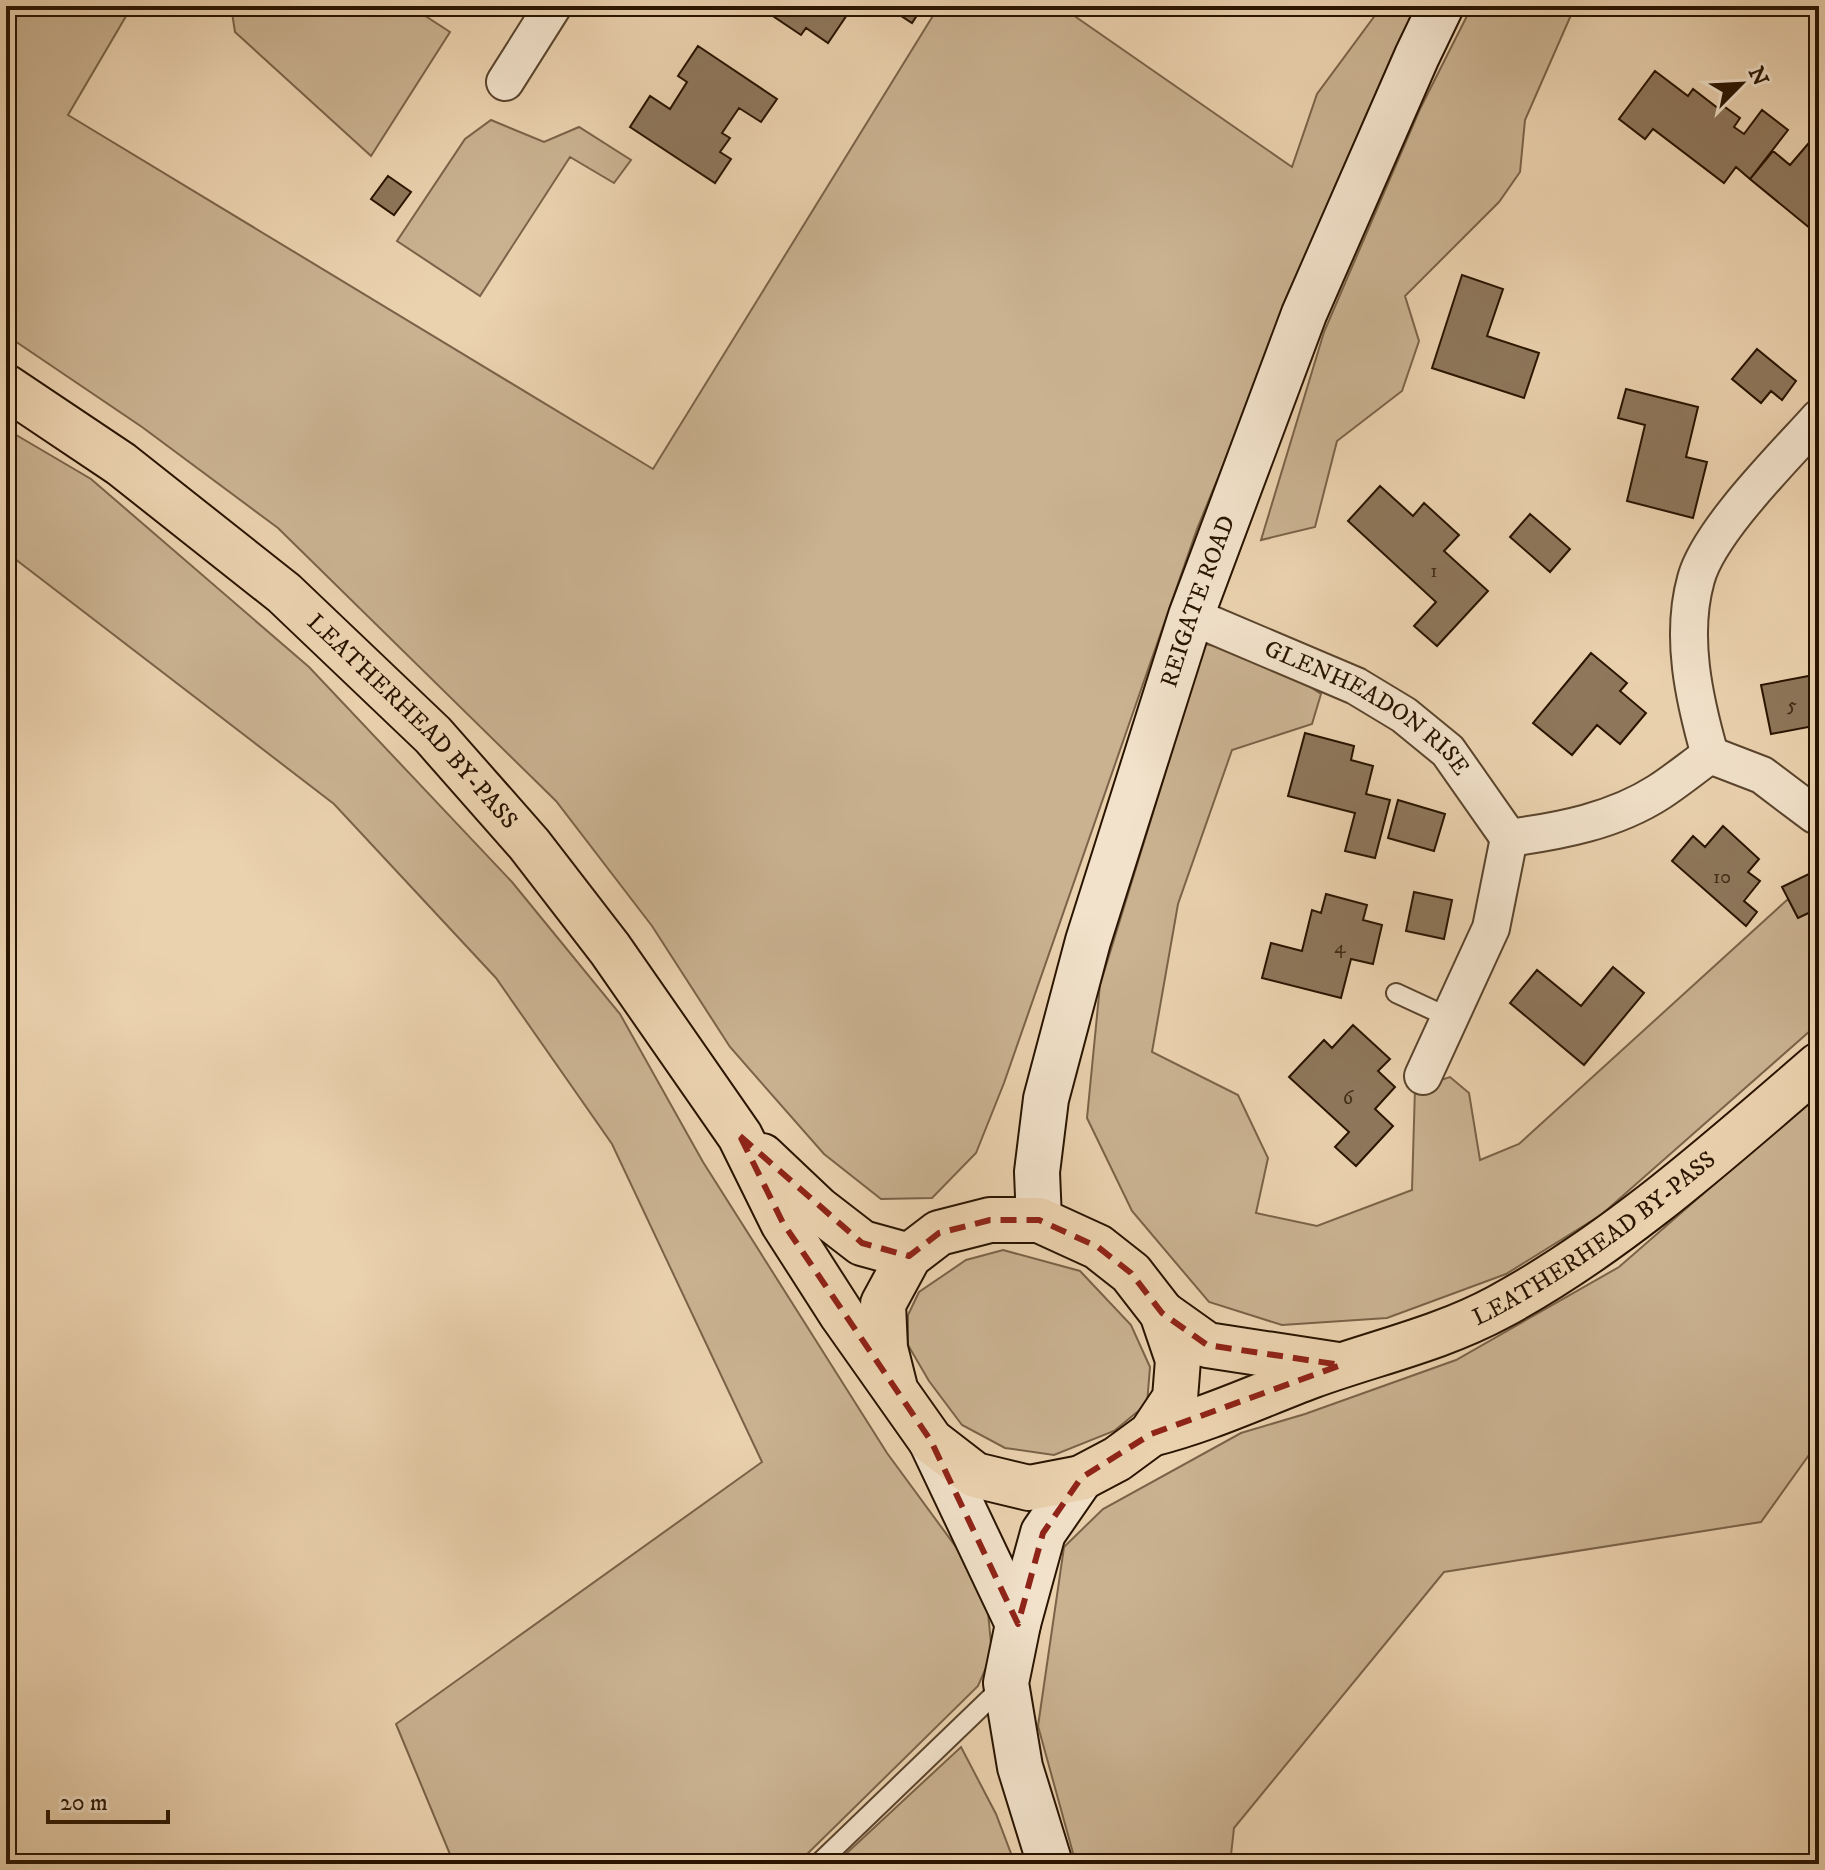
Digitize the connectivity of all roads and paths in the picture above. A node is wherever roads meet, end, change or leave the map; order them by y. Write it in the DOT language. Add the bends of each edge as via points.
graph roads {
  1 [pos="553,6"];
  2 [pos="1441,6"];
  3 [pos="505,82"];
  4 [pos="6,387"];
  5 [pos="1819,418"];
  6 [pos="1191,616"];
  7 [pos="1710,755"];
  8 [pos="1815,815"];
  9 [pos="1509,838"];
  10 [pos="1396,993"];
  11 [pos="1450,1018"];
  12 [pos="1819,1065"];
  13 [pos="1423,1076"];
  14 [pos="740,1136"];
  15 [pos="1039,1220"];
  16 [pos="909,1256"];
  17 [pos="1162,1313"];
  18 [pos="1341,1365"];
  19 [pos="895,1388"];
  20 [pos="1151,1434"];
  21 [pos="931,1441"];
  22 [pos="1081,1478"];
  23 [pos="1018,1624"];
  24 [pos="1006,1683"];
  25 [pos="818,1864"];
  26 [pos="1050,1864"];
  1 -- 3 [label="street"];
  2 -- 6 [label="main road, REIGATE ROAD" via="1304,314"];
  4 -- 14 [label="highway, LEATHERHEAD BY-PASS" via="121,464 284,593 433,735 529,844 610,949"];
  5 -- 7 [label="street" via="1713,543 1696,578 1690,669"];
  6 -- 9 [label="street, GLENHEADON RISE" via="1356,686 1404,715 1448,751"];
  6 -- 15 [label="main road, REIGATE ROAD" via="1088,941 1046,1099 1037,1172"];
  7 -- 8 [label="street" via="1762,775"];
  7 -- 9 [label="street" via="1657,793 1611,815 1559,832"];
  9 -- 11 [label="street" via="1491,928"];
  10 -- 11 [label="lane"];
  11 -- 13 [label="street"];
  12 -- 18 [label="highway, LEATHERHEAD BY-PASS" via="1600,1246 1498,1307 1421,1341"];
  14 -- 16 [label="highway, LEATHERHEAD BY-PASS" via="862,1243"];
  14 -- 19 [label="highway, LEATHERHEAD BY-PASS" via="783,1223"];
  15 -- 16 [label="highway" via="990,1220 939,1233"];
  15 -- 17 [label="highway" via="1098,1247 1131,1273"];
  16 -- 19 [label="highway" via="883,1304 885,1348"];
  17 -- 18 [label="highway, LEATHERHEAD BY-PASS" via="1207,1345"];
  17 -- 20 [label="highway" via="1178,1360 1175,1398"];
  18 -- 20 [label="highway, LEATHERHEAD BY-PASS" via="1194,1423"];
  19 -- 21 [label="highway"];
  20 -- 22 [label="highway"];
  21 -- 22 [label="highway" via="975,1475 1029,1488"];
  21 -- 23 [label="main road"];
  22 -- 23 [label="main road" via="1043,1533"];
  23 -- 24 [label="main road"];
  24 -- 25 [label="lane"];
  24 -- 26 [label="main road" via="1020,1767"];
}
